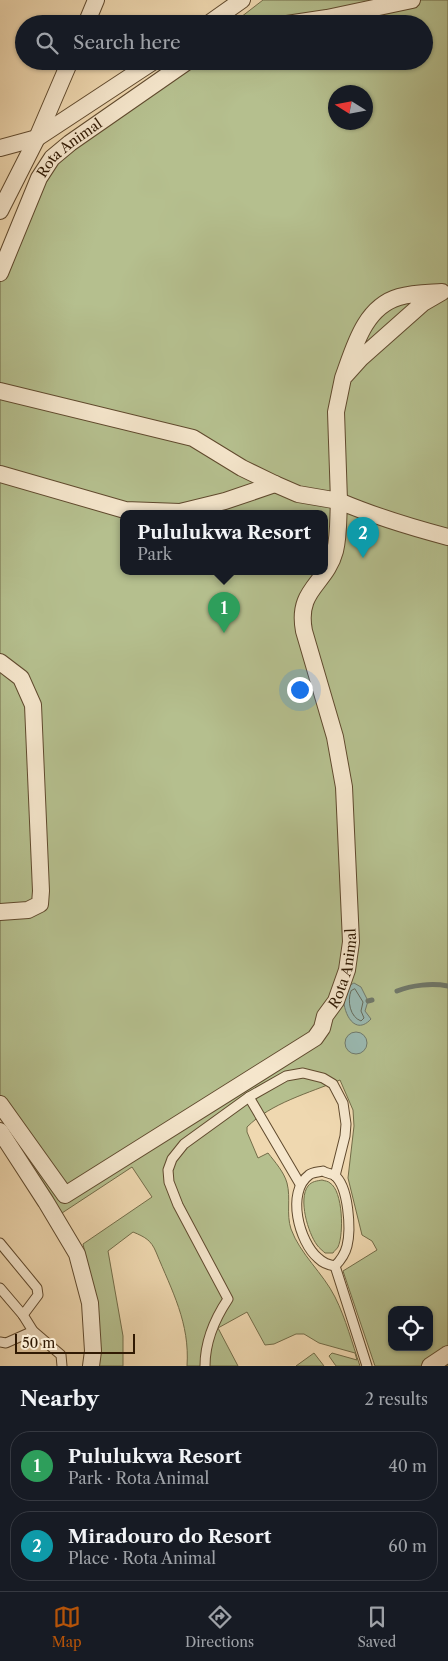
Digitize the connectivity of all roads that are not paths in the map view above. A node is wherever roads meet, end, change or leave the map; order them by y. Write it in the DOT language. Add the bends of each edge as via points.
graph roads {
  1 [pos="96,0"];
  2 [pos="242,0"];
  3 [pos="412,0"];
  4 [pos="90,15"];
  5 [pos="221,15"];
  6 [pos="341,15"];
  7 [pos="66,70"];
  8 [pos="140,70"];
  9 [pos="175,70"];
  10 [pos="37,138"];
  11 [pos="0,148"];
  12 [pos="0,211"];
  13 [pos="0,273"];
  14 [pos="445,289"];
  15 [pos="343,378"];
  16 [pos="0,392"];
  17 [pos="0,474"];
  18 [pos="275,484"];
  19 [pos="338,501"];
  20 [pos="125,510"];
  21 [pos="188,510"];
  22 [pos="448,537"];
  23 [pos="328,567"];
  24 [pos="323,575"];
  25 [pos="0,662"];
  26 [pos="0,912"];
  27 [pos="250,1097"];
  28 [pos="0,1104"];
  29 [pos="0,1131"];
  30 [pos="335,1176"];
  31 [pos="300,1184"];
  32 [pos="0,1243"];
  33 [pos="335,1266"];
  34 [pos="0,1288"];
  35 [pos="23,1315"];
  36 [pos="33,1331"];
  37 [pos="0,1342"];
  38 [pos="62,1366"];
  39 [pos="91,1366"];
  40 [pos="205,1366"];
  41 [pos="368,1366"];
  1 -- 4 [label="street"];
  2 -- 5 [label="street"];
  3 -- 6 [label="street"];
  7 -- 10 [label="street"];
  8 -- 10 [label="street"];
  9 -- 13 [label="street, Rota Animal" via="52,158 39,178"];
  10 -- 11 [label="street"];
  10 -- 12 [label="street"];
  14 -- 15 [label="street, Rota Animal" via="423,303"];
  14 -- 15 [label="street, Rota Animal" via="398,297 383,305 369,318"];
  15 -- 19 [label="street, Rota Animal" via="336,412"];
  16 -- 18 [label="street" via="193,438"];
  17 -- 20 [label="street"];
  18 -- 19 [label="street" via="298,494"];
  18 -- 21 [label="street"];
  19 -- 22 [label="street"];
  19 -- 23 [label="street, Rota Animal" via="335,552"];
  24 -- 28 [label="street, Rota Animal" via="306,600 302,618 335,737 344,796 351,942 347,970 322,1028 315,1038 64,1195"];
  25 -- 26 [label="street" via="21,678 33,705 41,891 40,904 28,910"];
  27 -- 30 [label="lane" via="286,1076 303,1074 323,1078 333,1084 343,1102 346,1124"];
  27 -- 31 [label="lane"];
  27 -- 40 [label="lane" via="184,1144 168,1170 178,1205 228,1299 211,1331 205,1351"];
  29 -- 39 [label="street" via="77,1254 90,1303"];
  30 -- 31 [label="lane" via="323,1171 310,1174"];
  30 -- 33 [label="lane" via="347,1204 349,1224 347,1245 342,1259"];
  31 -- 33 [label="lane" via="296,1201 305,1241 316,1257"];
  32 -- 35 [label="lane" via="37,1288 38,1295"];
  33 -- 41 [label="lane"];
  34 -- 35 [label="lane"];
  35 -- 36 [label="lane"];
  36 -- 37 [label="lane" via="6,1343"];
  36 -- 38 [label="lane" via="61,1355"];
}
